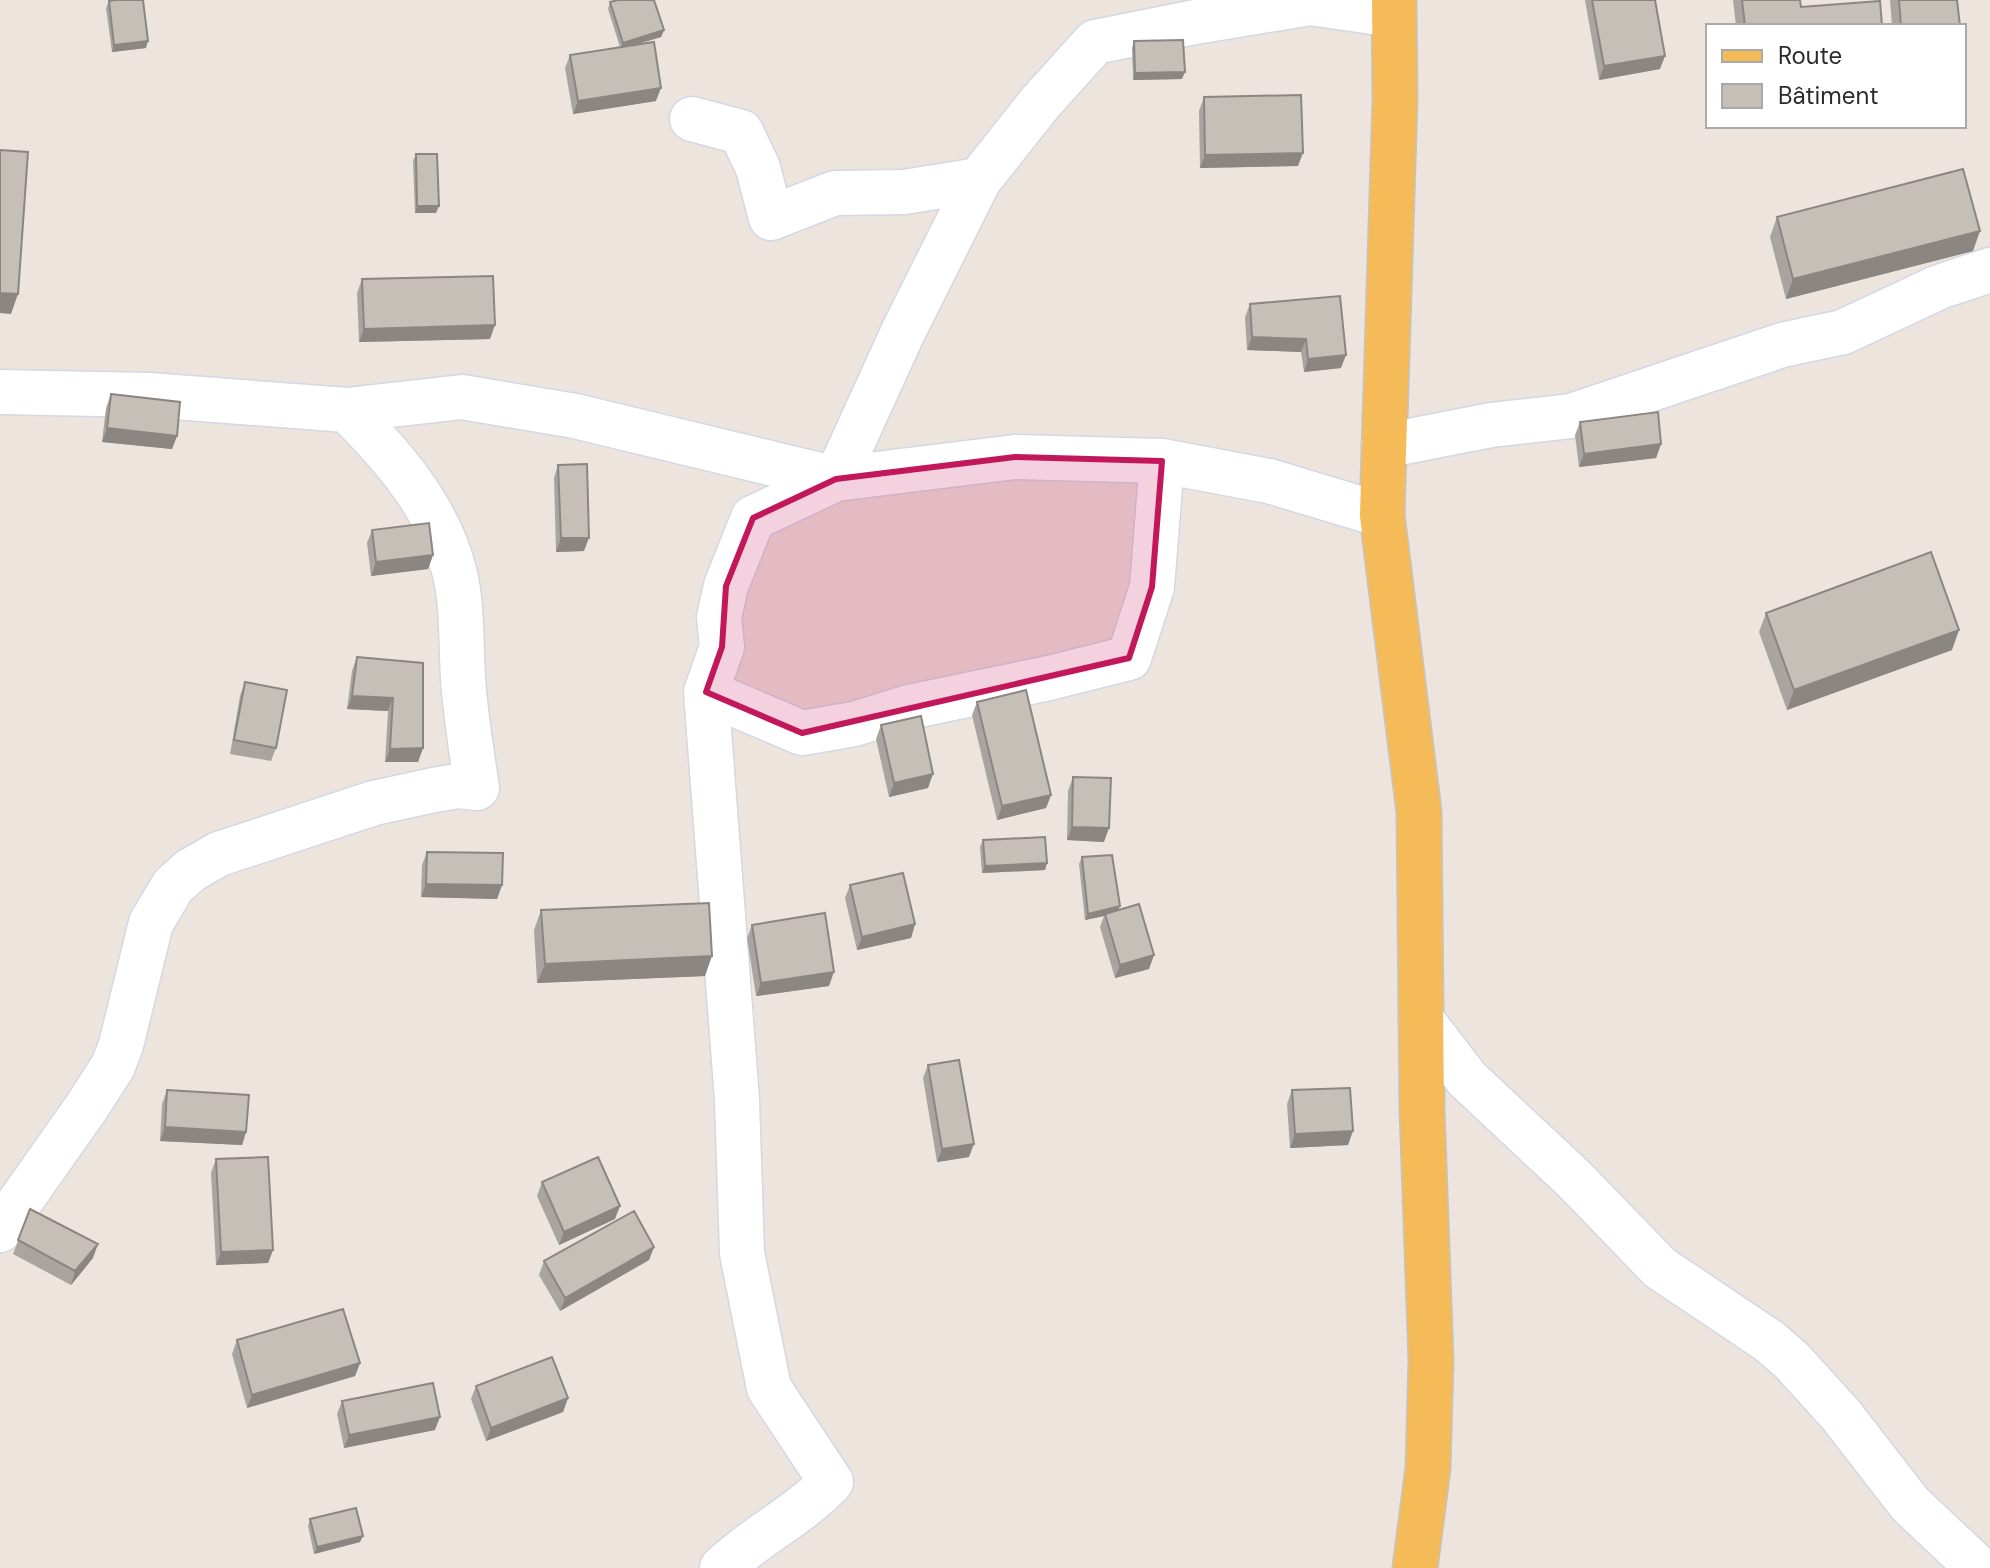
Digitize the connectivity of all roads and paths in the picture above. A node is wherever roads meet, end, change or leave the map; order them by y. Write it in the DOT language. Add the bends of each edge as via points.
graph roads {
  1 [pos="1394,8"];
  2 [pos="692,119"];
  3 [pos="979,180"];
  4 [pos="1990,270"];
  5 [pos="0,392"];
  6 [pos="347,410"];
  7 [pos="1384,446"];
  8 [pos="1162,461"];
  9 [pos="836,479"];
  10 [pos="1382,515"];
  11 [pos="706,692"];
  12 [pos="1421,1019"];
  13 [pos="0,1230"];
  14 [pos="722,1568"];
  15 [pos="1415,1568"];
  16 [pos="1978,1568"];
  1 -- 3 [label="street" via="1310,3 1095,42"];
  1 -- 7 [label="main road"];
  2 -- 3 [label="street" via="741,132 758,168 771,218 835,193 904,192"];
  3 -- 9 [label="street"];
  4 -- 7 [label="street" via="1939,287 1843,332 1782,345 1571,416"];
  5 -- 6 [label="street" via="149,395"];
  6 -- 9 [label="street" via="462,397 575,416"];
  6 -- 13 [label="street" via="406,475 446,547 456,587 477,788 434,790 333,815 219,854 173,886 145,939 113,1066"];
  7 -- 10 [label="main road"];
  8 -- 9 [label="street" via="1015,457"];
  8 -- 10 [label="street" via="1269,481"];
  8 -- 11 [label="street" via="1152,587 1129,658 802,733"];
  9 -- 11 [label="street" via="753,518 726,586 719,617 722,647"];
  10 -- 12 [label="main road" via="1419,812"];
  11 -- 14 [label="street" via="737,1100 742,1253 769,1388 831,1482"];
  12 -- 15 [label="main road" via="1431,1360 1428,1468"];
  12 -- 16 [label="street" via="1467,1079 1660,1268 1792,1361 1910,1504"];
}
